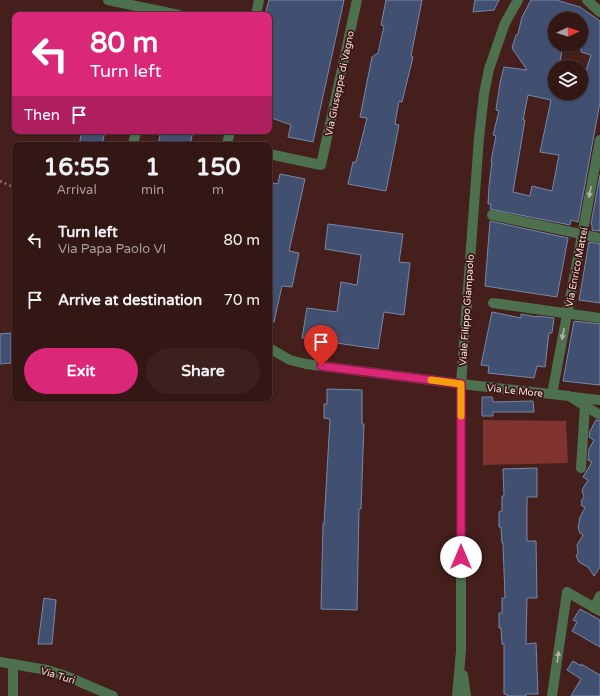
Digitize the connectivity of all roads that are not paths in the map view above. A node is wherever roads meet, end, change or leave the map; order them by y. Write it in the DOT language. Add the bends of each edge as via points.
graph roads {
  1 [pos="108,0"];
  2 [pos="259,0"];
  3 [pos="357,0"];
  4 [pos="518,0"];
  5 [pos="587,0"];
  6 [pos="158,12"];
  7 [pos="257,12"];
  8 [pos="600,12"];
  9 [pos="600,140"];
  10 [pos="272,155"];
  11 [pos="492,215"];
  12 [pos="582,234"];
  13 [pos="600,238"];
  14 [pos="493,303"];
  15 [pos="567,314"];
  16 [pos="600,318"];
  17 [pos="272,350"];
  18 [pos="461,384"];
  19 [pos="552,394"];
  20 [pos="569,396"];
  21 [pos="600,400"];
  22 [pos="585,406"];
  23 [pos="600,415"];
  24 [pos="581,468"];
  25 [pos="600,596"];
  26 [pos="597,610"];
  27 [pos="461,651"];
  28 [pos="0,662"];
  29 [pos="13,664"];
  30 [pos="13,696"];
  31 [pos="113,696"];
  32 [pos="457,696"];
  33 [pos="466,696"];
  34 [pos="552,696"];
  1 -- 6 [label="street"];
  2 -- 7 [label="street"];
  3 -- 10 [label="street, Via Giuseppe di Vagno" via="321,165"];
  4 -- 18 [label="street, Viale Filippo Giampaolo" via="496,46 484,94"];
  5 -- 8 [label="street"];
  9 -- 12 [label="street, Via Enrico Mattei, one-way"];
  11 -- 12 [label="street"];
  12 -- 13 [label="street"];
  12 -- 15 [label="street, Via Enrico Mattei"];
  14 -- 15 [label="street"];
  15 -- 16 [label="street"];
  15 -- 19 [label="street, Via Enrico Mattei, one-way"];
  17 -- 18 [label="street, Via Le More" via="290,360 306,364"];
  18 -- 19 [label="street, Via Le More"];
  18 -- 27 [label="street, Viale Filippo Giampaolo"];
  19 -- 20 [label="street, Via Le More"];
  20 -- 21 [label="street, Via Le More"];
  20 -- 22 [label="street, Via Le More"];
  22 -- 23 [label="street, Via Le More"];
  22 -- 24 [label="street"];
  25 -- 26 [label="street"];
  34 -- 26 [label="street, one-way" via="567,592"];
  27 -- 32 [label="street, Viale Filippo Giampaolo"];
  27 -- 33 [label="street, Viale Filippo Giampaolo"];
  28 -- 29 [label="street, Via Turi"];
  29 -- 30 [label="street"];
  29 -- 31 [label="street, Via Turi" via="66,676"];
}
